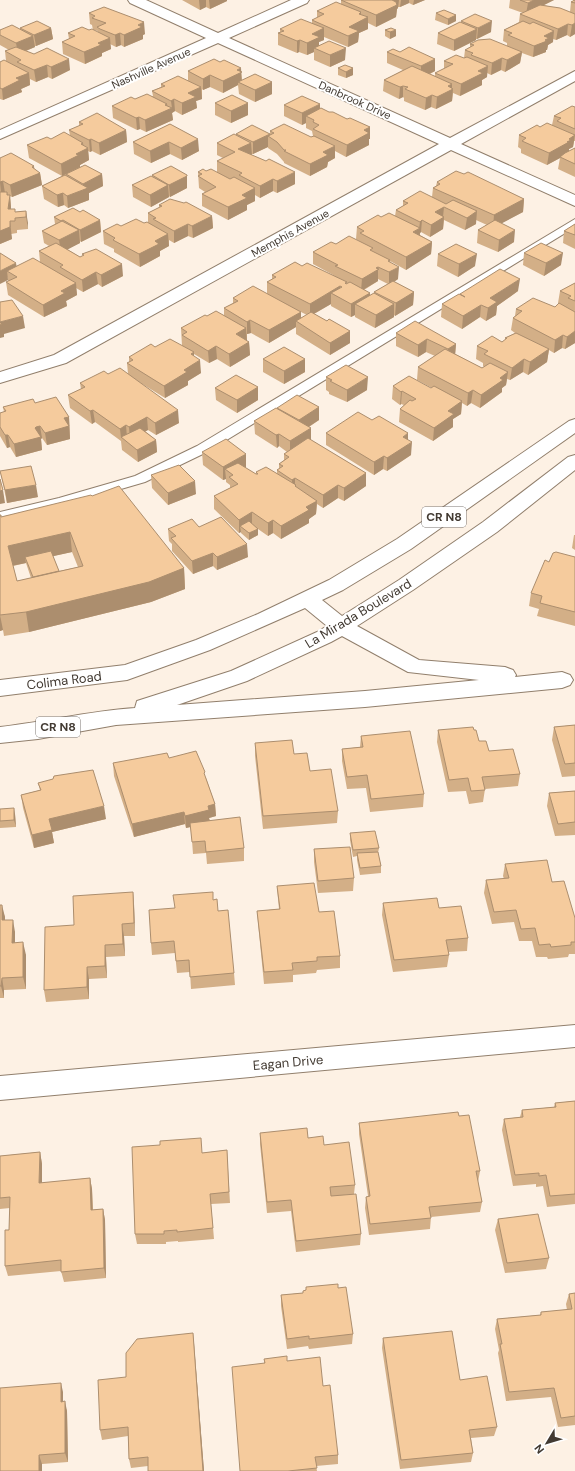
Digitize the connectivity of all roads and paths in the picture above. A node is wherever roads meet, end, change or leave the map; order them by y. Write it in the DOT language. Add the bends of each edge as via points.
graph roads {
  1 [pos="135,0"];
  2 [pos="302,0"];
  3 [pos="219,39"];
  4 [pos="575,75"];
  5 [pos="0,136"];
  6 [pos="452,144"];
  7 [pos="575,201"];
  8 [pos="575,222"];
  9 [pos="0,378"];
  10 [pos="575,425"];
  11 [pos="575,461"];
  12 [pos="0,517"];
  13 [pos="307,599"];
  14 [pos="341,626"];
  15 [pos="0,688"];
  16 [pos="116,717"];
  17 [pos="0,735"];
  18 [pos="575,1036"];
  19 [pos="0,1088"];
  1 -- 3 [label="street, Danbrook Drive"];
  2 -- 3 [label="street, Nashville Avenue"];
  3 -- 5 [label="street, Nashville Avenue"];
  3 -- 6 [label="street, Danbrook Drive"];
  4 -- 6 [label="street, Memphis Avenue"];
  6 -- 7 [label="street, Danbrook Drive"];
  6 -- 9 [label="street, Memphis Avenue" via="60,359"];
  8 -- 12 [label="lane" via="202,449 140,479"];
  10 -- 13 [label="street, CR N8" via="404,544 336,585"];
  11 -- 14 [label="street, La Mirada Boulevard / CR N8" via="490,527"];
  13 -- 14 [label="street"];
  13 -- 15 [label="street, Colima Road / CR N8" via="203,645 127,672"];
  14 -- 16 [label="street, La Mirada Boulevard / CR N8" via="324,637 239,676"];
  14 -- 16 [label="street" via="415,668 562,680 365,699"];
  16 -- 17 [label="street, CR N8"];
  18 -- 19 [label="street, Eagan Drive"];
}
